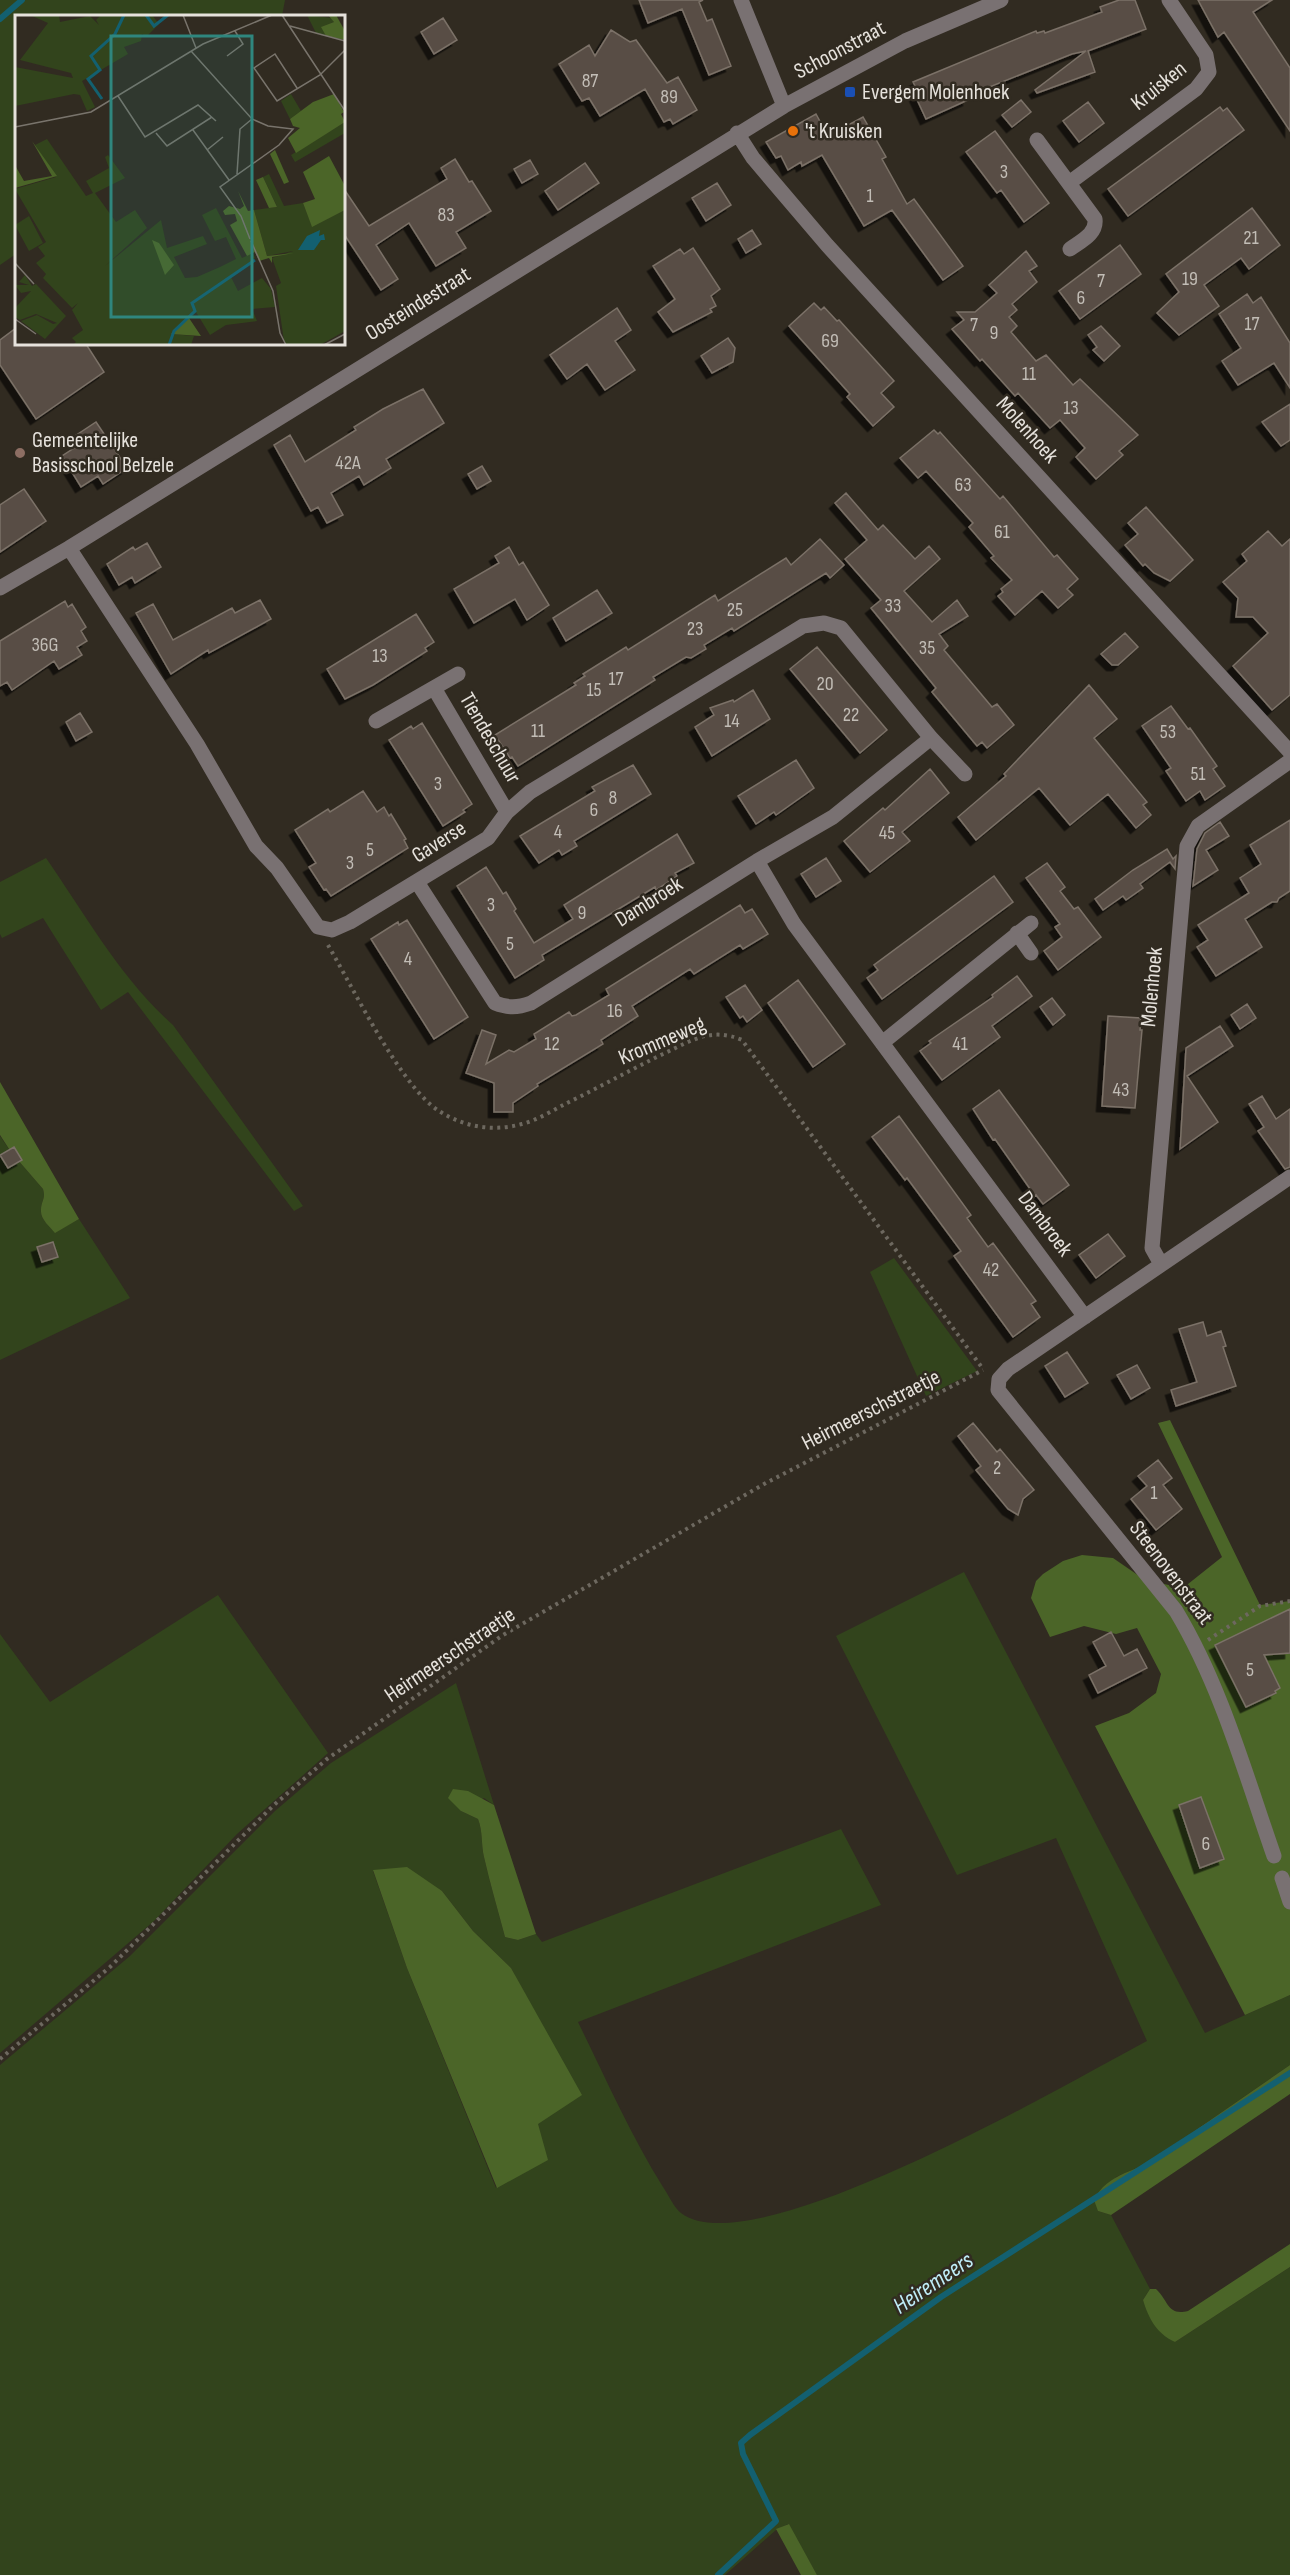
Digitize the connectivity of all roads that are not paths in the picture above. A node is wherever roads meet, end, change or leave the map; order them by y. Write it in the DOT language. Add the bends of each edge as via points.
graph roads {
  1 [pos="741,0"];
  2 [pos="1001,0"];
  3 [pos="1169,0"];
  4 [pos="784,106"];
  5 [pos="737,133"];
  6 [pos="1037,140"];
  7 [pos="1069,183"];
  8 [pos="1070,249"];
  9 [pos="69,548"];
  10 [pos="0,588"];
  11 [pos="458,674"];
  12 [pos="434,688"];
  13 [pos="376,721"];
  14 [pos="931,738"];
  15 [pos="1290,752"];
  16 [pos="1290,760"];
  17 [pos="965,774"];
  18 [pos="507,812"];
  19 [pos="757,861"];
  20 [pos="417,882"];
  21 [pos="1031,923"];
  22 [pos="1017,933"];
  23 [pos="1031,953"];
  24 [pos="882,1043"];
  25 [pos="1290,1177"];
  26 [pos="1161,1264"];
  27 [pos="1085,1317"];
  28 [pos="1274,1856"];
  29 [pos="1282,1878"];
  30 [pos="1290,1902"];
  1 -- 4 [label="street"];
  2 -- 4 [label="street, Schoonstraat" via="905,41"];
  3 -- 7 [label="street, Kruisken" via="1206,55 1209,72 1196,89"];
  4 -- 5 [label="street, Schoonstraat"];
  5 -- 9 [label="street, Oosteindestraat"];
  5 -- 15 [label="street, Molenhoek" via="753,158 827,245"];
  6 -- 7 [label="street"];
  7 -- 8 [label="street" via="1096,226"];
  9 -- 10 [label="street, Oosteindestraat"];
  9 -- 20 [label="street, Gaverse" via="197,744 256,846 277,868 318,927 332,930 350,922"];
  11 -- 12 [label="street, Tiendeschuur"];
  12 -- 13 [label="street, Tiendeschuur"];
  12 -- 18 [label="street, Tiendeschuur"];
  14 -- 17 [label="street, Gaverse"];
  14 -- 18 [label="street, Gaverse" via="840,628 824,623 803,626 530,792"];
  14 -- 19 [label="street" via="833,817"];
  16 -- 26 [label="street, Molenhoek" via="1198,826 1187,846 1152,1248"];
  18 -- 20 [label="street, Gaverse" via="489,838"];
  19 -- 20 [label="street, Dambroek" via="519,1007 495,1003"];
  19 -- 24 [label="street, Dambroek" via="794,924"];
  21 -- 22 [label="street"];
  22 -- 23 [label="street"];
  22 -- 24 [label="street"];
  24 -- 27 [label="street, Dambroek"];
  25 -- 26 [label="street"];
  26 -- 27 [label="street"];
  27 -- 28 [label="street, Steenovenstraat" via="1008,1369 999,1379 998,1390 1176,1611 1198,1647"];
  29 -- 30 [label="street"];
}
